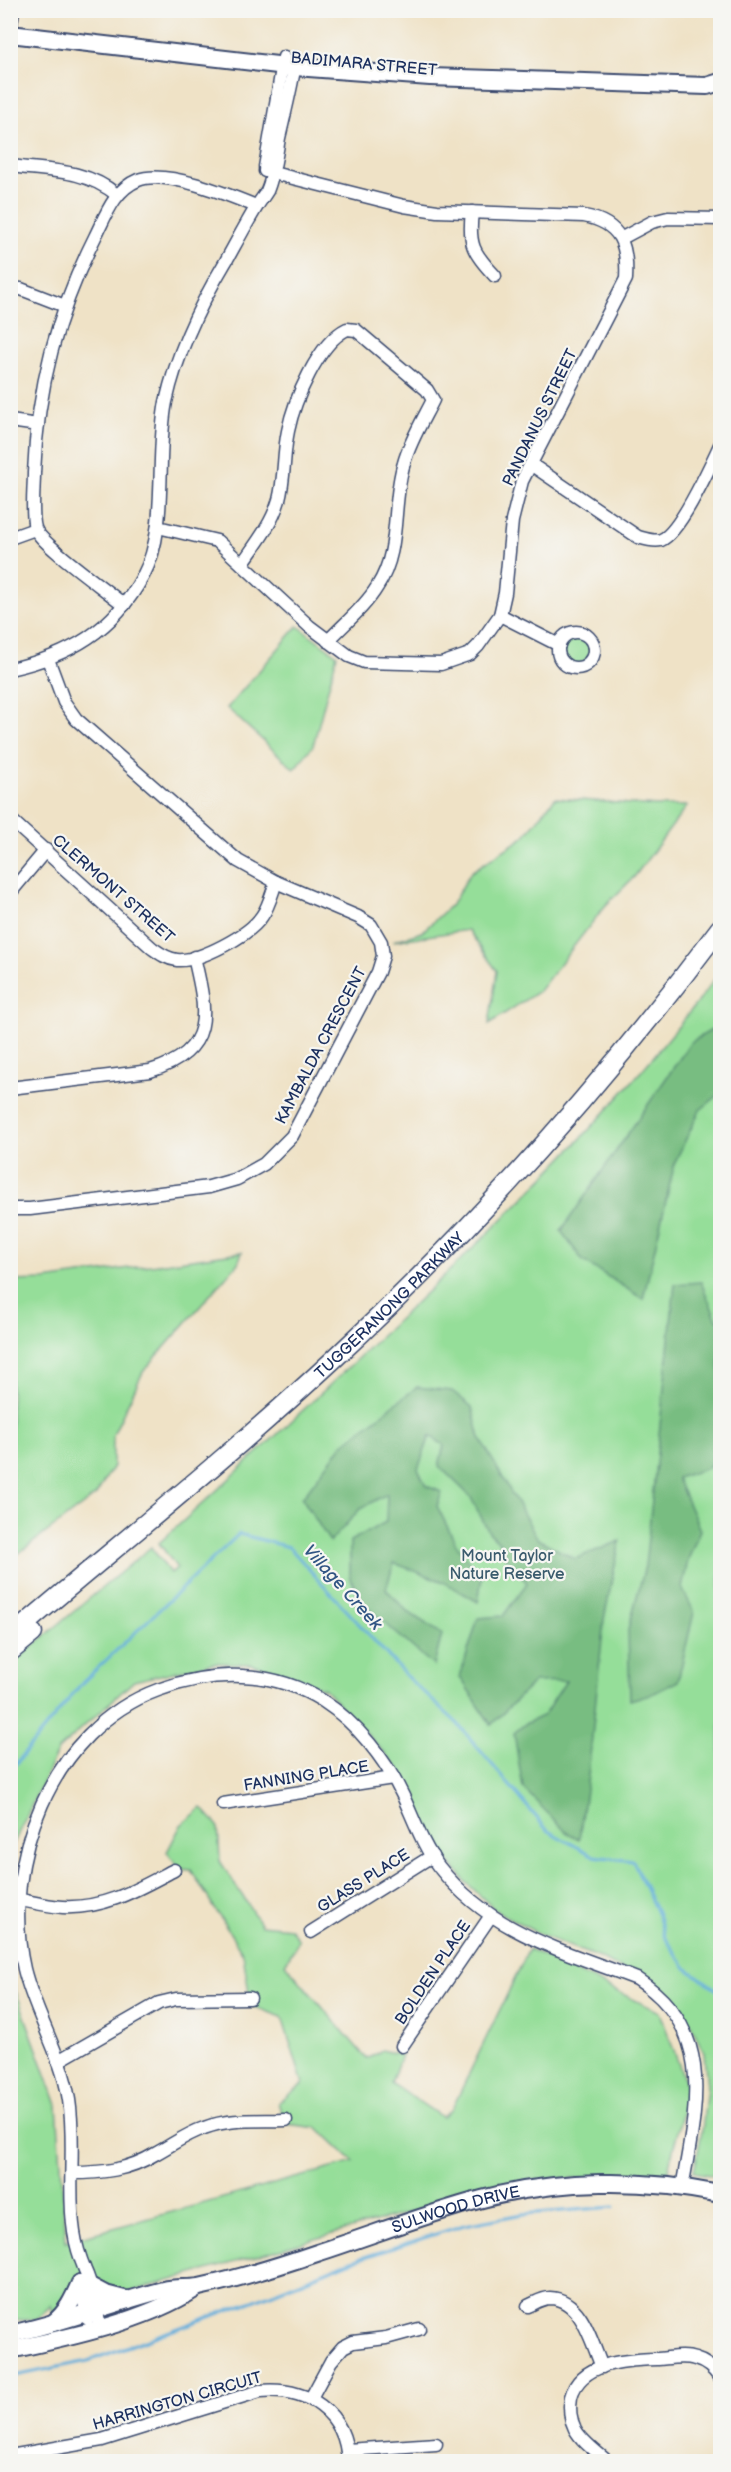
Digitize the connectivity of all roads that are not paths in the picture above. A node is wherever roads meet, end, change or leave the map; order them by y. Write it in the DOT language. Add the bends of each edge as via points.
graph roads {
  1 [pos="13,10"];
  2 [pos="11,26"];
  3 [pos="10,33"];
  4 [pos="289,62"];
  5 [pos="720,82"];
  6 [pos="10,166"];
  7 [pos="268,171"];
  8 [pos="117,195"];
  9 [pos="256,206"];
  10 [pos="472,212"];
  11 [pos="720,219"];
  12 [pos="622,238"];
  13 [pos="495,276"];
  14 [pos="10,288"];
  15 [pos="65,306"];
  16 [pos="10,421"];
  17 [pos="38,425"];
  18 [pos="720,445"];
  19 [pos="532,465"];
  20 [pos="158,527"];
  21 [pos="35,529"];
  22 [pos="10,538"];
  23 [pos="242,564"];
  24 [pos="124,605"];
  25 [pos="500,615"];
  26 [pos="328,641"];
  27 [pos="559,645"];
  28 [pos="48,658"];
  29 [pos="10,669"];
  30 [pos="10,819"];
  31 [pos="46,850"];
  32 [pos="276,882"];
  33 [pos="10,893"];
  34 [pos="720,928"];
  35 [pos="720,948"];
  36 [pos="194,957"];
  37 [pos="10,1088"];
  38 [pos="10,1209"];
  39 [pos="10,1637"];
  40 [pos="10,1652"];
  41 [pos="393,1778"];
  42 [pos="223,1804"];
  43 [pos="432,1856"];
  44 [pos="174,1870"];
  45 [pos="16,1899"];
  46 [pos="490,1917"];
  47 [pos="311,1932"];
  48 [pos="250,1998"];
  49 [pos="402,2046"];
  50 [pos="58,2061"];
  51 [pos="286,2120"];
  52 [pos="72,2173"];
  53 [pos="682,2188"];
  54 [pos="720,2194"];
  55 [pos="85,2284"];
  56 [pos="198,2287"];
  57 [pos="130,2300"];
  58 [pos="528,2306"];
  59 [pos="93,2321"];
  60 [pos="50,2326"];
  61 [pos="419,2329"];
  62 [pos="10,2334"];
  63 [pos="10,2350"];
  64 [pos="602,2367"];
  65 [pos="720,2378"];
  66 [pos="311,2398"];
  67 [pos="435,2444"];
  68 [pos="10,2456"];
  69 [pos="347,2456"];
  70 [pos="608,2462"];
  1 -- 2 [label="street"];
  2 -- 3 [label="street"];
  2 -- 4 [label="main road, BADIMARA STREET"];
  3 -- 4 [label="main road, BADIMARA STREET"];
  4 -- 5 [label="main road, BADIMARA STREET" via="709,78"];
  4 -- 7 [label="street"];
  6 -- 8 [label="street" via="82,175 106,185"];
  7 -- 9 [label="street" via="267,192"];
  7 -- 10 [label="street" via="404,206"];
  8 -- 9 [label="street" via="137,181 163,179 214,190"];
  8 -- 15 [label="street" via="76,275"];
  9 -- 20 [label="street" via="198,312 172,378 160,447"];
  10 -- 12 [label="street" via="584,216 604,223"];
  10 -- 13 [label="street" via="471,243"];
  11 -- 12 [label="street" via="668,218"];
  12 -- 19 [label="street, PANDANUS STREET" via="626,279"];
  14 -- 15 [label="street"];
  15 -- 17 [label="street" via="42,385"];
  16 -- 17 [label="street"];
  17 -- 21 [label="street"];
  18 -- 19 [label="street" via="675,528 655,541 638,537"];
  19 -- 25 [label="street, PANDANUS STREET" via="522,481 512,521"];
  20 -- 23 [label="street, PANDANUS STREET" via="217,541"];
  20 -- 24 [label="street" via="144,575"];
  21 -- 22 [label="street"];
  21 -- 24 [label="street"];
  23 -- 26 [label="street, PANDANUS STREET"];
  23 -- 26 [label="street" via="262,536 279,500 288,430 314,365 336,336 347,329 356,330 427,390 433,400 404,462 395,543 387,566 377,588"];
  24 -- 28 [label="street" via="84,641"];
  25 -- 26 [label="street, PANDANUS STREET" via="470,654 441,664 364,662"];
  25 -- 27 [label="street"];
  28 -- 29 [label="street"];
  28 -- 32 [label="street, KAMBALDA CRESCENT" via="64,702 76,719 225,851"];
  30 -- 31 [label="street, CLERMONT STREET"];
  31 -- 33 [label="street"];
  31 -- 36 [label="street, CLERMONT STREET" via="152,948 169,958"];
  32 -- 36 [label="street, CLERMONT STREET" via="265,911 253,926 229,942"];
  32 -- 38 [label="street, KAMBALDA CRESCENT" via="358,916 371,925 381,942 383,956 292,1136 264,1164 219,1184"];
  34 -- 39 [label="highway, TUGGERANONG PARKWAY" via="574,1110 516,1176 391,1304 274,1414"];
  35 -- 40 [label="highway, TUGGERANONG PARKWAY" via="579,1122 468,1244 361,1351 249,1451"];
  36 -- 37 [label="street" via="203,996 203,1022 194,1046 182,1058 150,1071"];
  41 -- 42 [label="street, FANNING PLACE"];
  41 -- 43 [label="street"];
  41 -- 45 [label="street" via="350,1723 319,1699 295,1687 249,1676 206,1677 179,1683 127,1706 73,1752 51,1783 31,1826"];
  43 -- 46 [label="street" via="459,1890"];
  43 -- 47 [label="street, GLASS PLACE"];
  44 -- 45 [label="street" via="103,1904 62,1907"];
  45 -- 50 [label="street" via="24,1970"];
  46 -- 49 [label="street, BOLDEN PLACE"];
  46 -- 53 [label="street" via="522,1934 637,1979 668,2004 685,2031 696,2074 696,2108"];
  48 -- 50 [label="street" via="176,1999 159,2003"];
  50 -- 52 [label="street" via="69,2098"];
  51 -- 52 [label="street" via="216,2124 184,2136 133,2165 112,2171"];
  52 -- 55 [label="street" via="74,2232"];
  53 -- 54 [label="main road, SULWOOD DRIVE"];
  53 -- 56 [label="main road, SULWOOD DRIVE" via="615,2183 504,2194"];
  55 -- 57 [label="main road"];
  55 -- 59 [label="street"];
  55 -- 60 [label="main road" via="64,2314"];
  56 -- 57 [label="main road, SULWOOD DRIVE" via="166,2289"];
  56 -- 59 [label="main road, SULWOOD DRIVE" via="162,2307"];
  57 -- 59 [label="main road, SULWOOD DRIVE"];
  58 -- 64 [label="street" via="549,2298 571,2307 583,2323"];
  59 -- 60 [label="main road, SULWOOD DRIVE"];
  59 -- 63 [label="main road, SULWOOD DRIVE"];
  60 -- 62 [label="main road, SULWOOD DRIVE"];
  61 -- 66 [label="street" via="343,2347"];
  64 -- 65 [label="street" via="623,2361 687,2357 704,2362"];
  64 -- 70 [label="street" via="578,2383 570,2415 576,2432"];
  66 -- 68 [label="street, HARRINGTON CIRCUIT" via="287,2390 260,2391 122,2435"];
  66 -- 69 [label="street, HARRINGTON CIRCUIT" via="334,2419"];
  67 -- 69 [label="street"];
}
